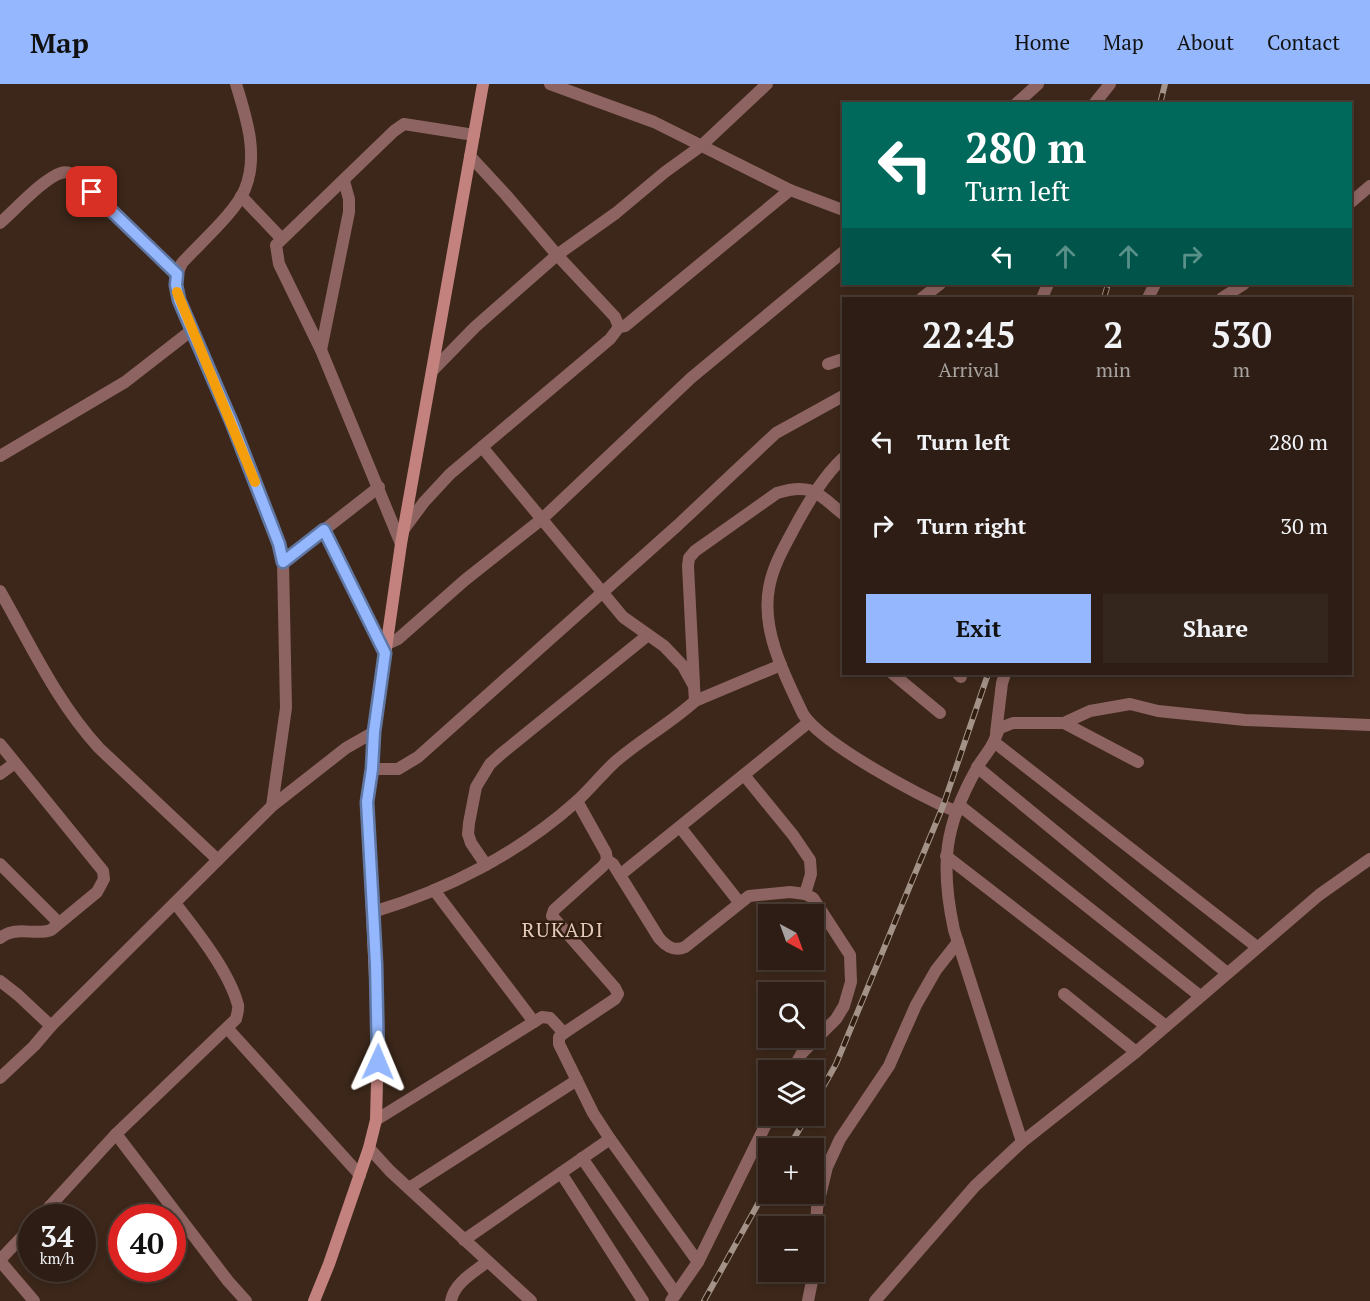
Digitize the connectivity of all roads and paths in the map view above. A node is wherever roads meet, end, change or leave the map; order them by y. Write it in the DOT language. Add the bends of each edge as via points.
graph roads {
  1 [pos="236,84"];
  2 [pos="483,84"];
  3 [pos="550,84"];
  4 [pos="766,84"];
  5 [pos="1038,84"];
  6 [pos="1110,84"];
  7 [pos="1018,102"];
  8 [pos="1096,102"];
  9 [pos="474,135"];
  10 [pos="701,146"];
  11 [pos="470,156"];
  12 [pos="344,181"];
  13 [pos="1370,186"];
  14 [pos="790,190"];
  15 [pos="241,196"];
  16 [pos="1352,201"];
  17 [pos="842,210"];
  18 [pos="0,223"];
  19 [pos="281,238"];
  20 [pos="842,253"];
  21 [pos="556,255"];
  22 [pos="177,274"];
  23 [pos="939,285"];
  24 [pos="1242,285"];
  25 [pos="923,297"];
  26 [pos="1224,297"];
  27 [pos="619,327"];
  28 [pos="192,330"];
  29 [pos="321,350"];
  30 [pos="842,359"];
  31 [pos="828,364"];
  32 [pos="432,371"];
  33 [pos="842,397"];
  34 [pos="482,447"];
  35 [pos="0,456"];
  36 [pos="842,459"];
  37 [pos="379,487"];
  38 [pos="815,491"];
  39 [pos="842,513"];
  40 [pos="542,519"];
  41 [pos="404,529"];
  42 [pos="324,530"];
  43 [pos="401,544"];
  44 [pos="283,562"];
  45 [pos="0,591"];
  46 [pos="602,592"];
  47 [pos="648,635"];
  48 [pos="386,649"];
  49 [pos="781,665"];
  50 [pos="894,675"];
  51 [pos="1005,675"];
  52 [pos="694,686"];
  53 [pos="695,701"];
  54 [pos="940,713"];
  55 [pos="809,722"];
  56 [pos="1064,723"];
  57 [pos="1370,725"];
  58 [pos="374,732"];
  59 [pos="995,738"];
  60 [pos="0,744"];
  61 [pos="1138,762"];
  62 [pos="15,763"];
  63 [pos="977,767"];
  64 [pos="372,769"];
  65 [pos="0,774"];
  66 [pos="744,775"];
  67 [pos="577,801"];
  68 [pos="272,806"];
  69 [pos="958,809"];
  70 [pos="680,827"];
  71 [pos="946,856"];
  72 [pos="1370,859"];
  73 [pos="218,860"];
  74 [pos="607,860"];
  75 [pos="0,864"];
  76 [pos="486,865"];
  77 [pos="620,875"];
  78 [pos="434,890"];
  79 [pos="805,894"];
  80 [pos="739,902"];
  81 [pos="175,903"];
  82 [pos="373,912"];
  83 [pos="59,923"];
  84 [pos="0,938"];
  85 [pos="958,942"];
  86 [pos="1257,947"];
  87 [pos="1227,973"];
  88 [pos="0,981"];
  89 [pos="1064,994"];
  90 [pos="1200,996"];
  91 [pos="534,1022"];
  92 [pos="51,1026"];
  93 [pos="1166,1026"];
  94 [pos="228,1029"];
  95 [pos="564,1033"];
  96 [pos="1136,1052"];
  97 [pos="798,1060"];
  98 [pos="0,1078"];
  99 [pos="578,1080"];
  100 [pos="376,1120"];
  101 [pos="765,1126"];
  102 [pos="116,1134"];
  103 [pos="610,1139"];
  104 [pos="1022,1142"];
  105 [pos="369,1148"];
  106 [pos="582,1158"];
  107 [pos="561,1173"];
  108 [pos="360,1175"];
  109 [pos="410,1188"];
  110 [pos="52,1204"];
  111 [pos="464,1240"];
  112 [pos="18,1245"];
  113 [pos="487,1262"];
  114 [pos="698,1262"];
  115 [pos="2,1267"];
  116 [pos="452,1297"];
  117 [pos="674,1298"];
  118 [pos="34,1301"];
  119 [pos="246,1301"];
  120 [pos="314,1301"];
  121 [pos="441,1301"];
  122 [pos="531,1301"];
  123 [pos="643,1301"];
  124 [pos="808,1301"];
  125 [pos="875,1301"];
  1 -- 15 [label="street" via="251,140 246,188"];
  2 -- 9 [label="street"];
  3 -- 10 [label="street" via="654,122"];
  4 -- 10 [label="street"];
  5 -- 7 [label="street"];
  6 -- 8 [label="street"];
  9 -- 11 [label="street"];
  9 -- 12 [label="street" via="404,124"];
  10 -- 14 [label="street"];
  10 -- 21 [label="street"];
  11 -- 21 [label="street"];
  11 -- 32 [label="street"];
  12 -- 19 [label="street"];
  12 -- 29 [label="street" via="349,212"];
  13 -- 16 [label="street"];
  14 -- 17 [label="street"];
  14 -- 27 [label="street"];
  15 -- 19 [label="street"];
  15 -- 22 [label="street" via="182,263"];
  18 -- 22 [label="street" via="50,179 68,172"];
  19 -- 29 [label="street" via="276,245 279,264"];
  20 -- 40 [label="street" via="691,378"];
  21 -- 27 [label="street" via="615,316"];
  21 -- 32 [label="street"];
  22 -- 28 [label="street" via="179,300"];
  23 -- 25 [label="street"];
  24 -- 26 [label="street"];
  27 -- 34 [label="street" via="610,339"];
  28 -- 35 [label="street" via="125,382"];
  28 -- 44 [label="street" via="232,423"];
  29 -- 37 [label="street"];
  30 -- 31 [label="street"];
  32 -- 41 [label="street"];
  33 -- 46 [label="street" via="776,434"];
  34 -- 40 [label="street"];
  34 -- 41 [label="street" via="450,474"];
  36 -- 38 [label="street"];
  37 -- 42 [label="street"];
  37 -- 43 [label="street"];
  38 -- 39 [label="street"];
  38 -- 49 [label="street" via="780,554 769,588 769,619"];
  38 -- 52 [label="street" via="805,488 777,493 689,558"];
  40 -- 46 [label="street"];
  40 -- 48 [label="street"];
  41 -- 43 [label="street"];
  42 -- 44 [label="street"];
  42 -- 48 [label="street"];
  43 -- 48 [label="street"];
  44 -- 68 [label="street" via="286,708"];
  45 -- 73 [label="street" via="50,683 82,730"];
  46 -- 47 [label="street" via="623,616"];
  46 -- 64 [label="street" via="407,765"];
  47 -- 52 [label="street" via="683,666"];
  47 -- 76 [label="street" via="501,754 483,774 476,787 468,834"];
  48 -- 58 [label="street"];
  49 -- 53 [label="street"];
  49 -- 55 [label="street"];
  50 -- 54 [label="street"];
  51 -- 59 [label="street"];
  52 -- 53 [label="street"];
  53 -- 67 [label="street" via="616,761"];
  55 -- 66 [label="street"];
  55 -- 69 [label="street" via="824,737 869,765"];
  56 -- 57 [label="street" via="1090,711 1130,704 1158,711 1245,720"];
  56 -- 59 [label="street" via="1013,723 1000,728"];
  56 -- 61 [label="street"];
  58 -- 64 [label="street"];
  58 -- 68 [label="street" via="346,748"];
  59 -- 63 [label="street"];
  59 -- 86 [label="street"];
  60 -- 62 [label="street"];
  62 -- 65 [label="street"];
  62 -- 83 [label="street" via="103,871 104,879 97,892"];
  63 -- 69 [label="street"];
  63 -- 87 [label="street"];
  64 -- 82 [label="street" via="367,802"];
  66 -- 70 [label="street"];
  66 -- 79 [label="street" via="810,860 811,874"];
  67 -- 74 [label="street"];
  67 -- 76 [label="street"];
  68 -- 73 [label="street"];
  69 -- 71 [label="street"];
  69 -- 90 [label="street"];
  70 -- 77 [label="street"];
  70 -- 80 [label="street"];
  71 -- 85 [label="street" via="947,897"];
  71 -- 93 [label="street"];
  72 -- 86 [label="street"];
  73 -- 81 [label="street"];
  74 -- 77 [label="street"];
  74 -- 95 [label="street" via="552,916 618,994"];
  75 -- 83 [label="street"];
  76 -- 78 [label="street"];
  77 -- 80 [label="street" via="659,938 674,949 685,947"];
  78 -- 82 [label="street"];
  78 -- 91 [label="street"];
  79 -- 80 [label="street" via="755,894"];
  79 -- 97 [label="street" via="817,903 850,955 851,982 836,1019"];
  81 -- 92 [label="street"];
  81 -- 94 [label="street" via="197,931 239,1007"];
  82 -- 100 [label="street" via="378,1043"];
  83 -- 84 [label="street" via="44,932 16,930"];
  85 -- 104 [label="street"];
  85 -- 124 [label="street" via="936,970 889,1066 840,1139 827,1167 817,1208 814,1271"];
  86 -- 87 [label="street"];
  87 -- 90 [label="street"];
  88 -- 92 [label="street"];
  89 -- 96 [label="street"];
  90 -- 93 [label="street"];
  91 -- 95 [label="street" via="546,1017"];
  91 -- 100 [label="street"];
  92 -- 98 [label="street"];
  93 -- 96 [label="street"];
  94 -- 102 [label="street"];
  94 -- 108 [label="street"];
  95 -- 99 [label="street" via="558,1044"];
  96 -- 104 [label="street"];
  99 -- 103 [label="street"];
  99 -- 109 [label="street"];
  100 -- 105 [label="street"];
  101 -- 114 [label="street"];
  102 -- 110 [label="street"];
  102 -- 119 [label="street"];
  103 -- 106 [label="street"];
  103 -- 114 [label="street"];
  104 -- 125 [label="street" via="975,1186"];
  105 -- 108 [label="street"];
  105 -- 109 [label="street"];
  106 -- 107 [label="street"];
  106 -- 117 [label="street"];
  107 -- 111 [label="street"];
  107 -- 123 [label="street"];
  108 -- 120 [label="street"];
  109 -- 111 [label="street"];
  111 -- 113 [label="street"];
  112 -- 115 [label="street"];
  113 -- 116 [label="street" via="461,1283"];
  113 -- 122 [label="street"];
  114 -- 117 [label="street"];
  115 -- 118 [label="street"];
  116 -- 121 [label="street"];
}
